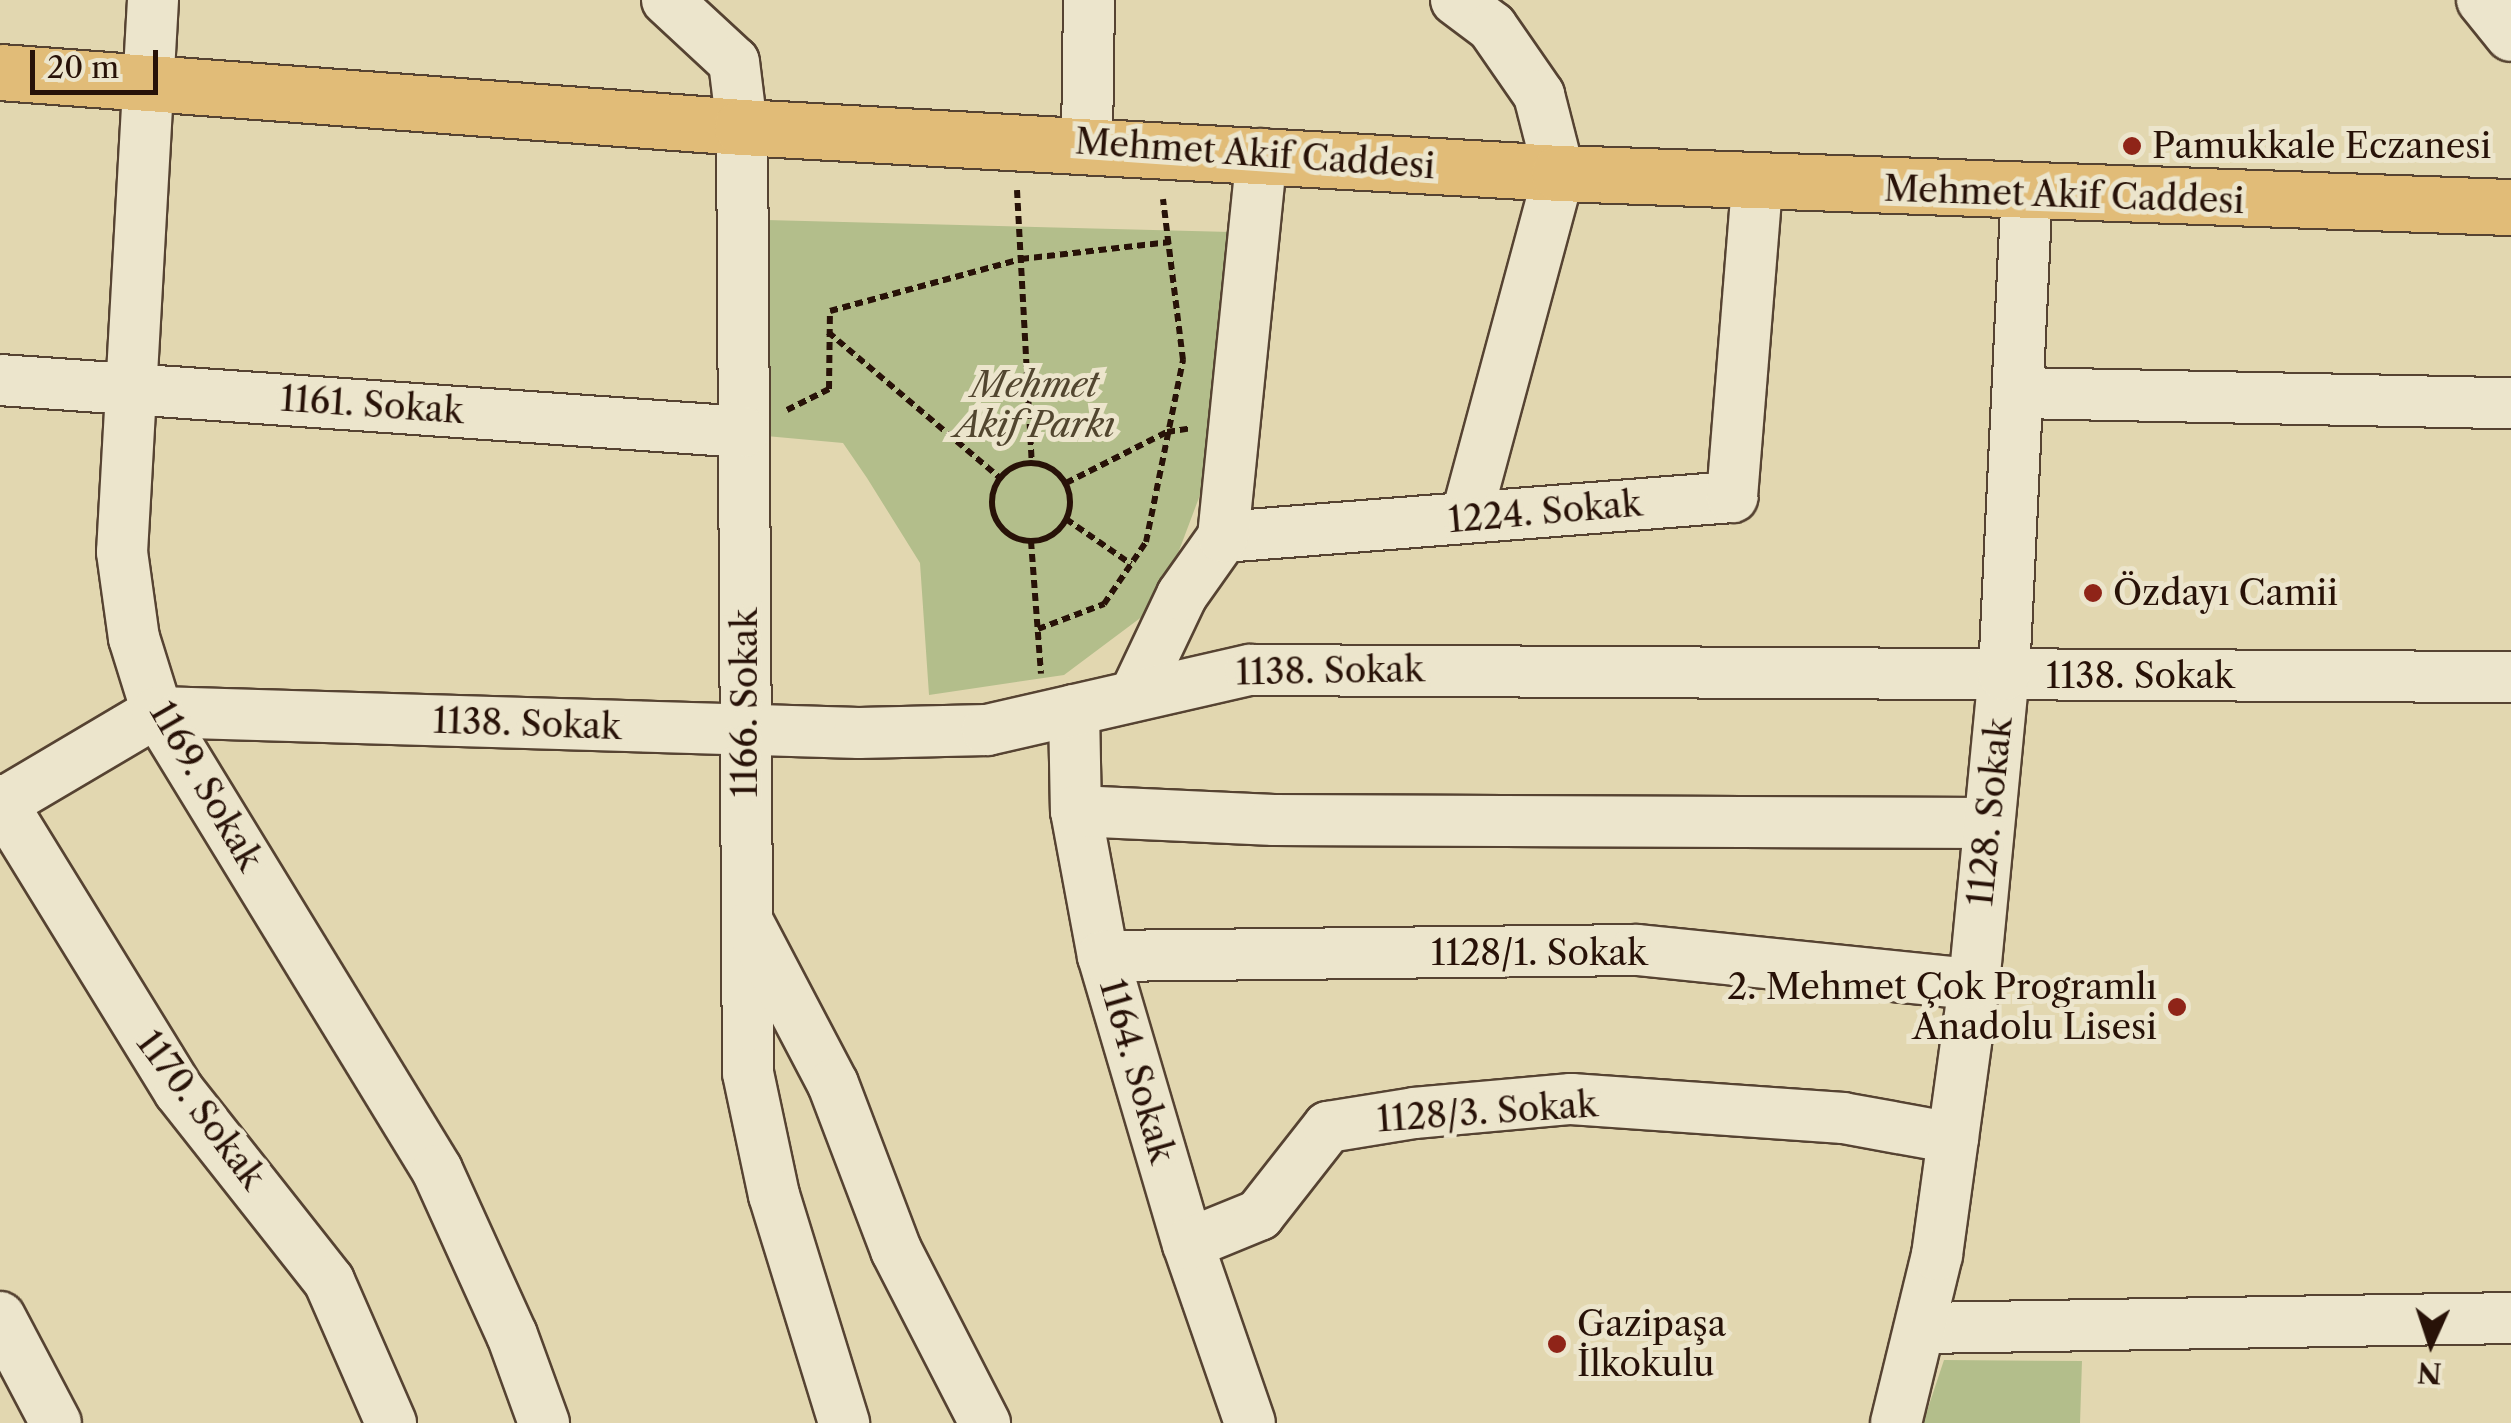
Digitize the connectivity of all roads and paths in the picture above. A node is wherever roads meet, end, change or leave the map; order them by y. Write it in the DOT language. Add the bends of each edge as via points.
graph roads {
  1 [pos="153,0"];
  2 [pos="667,0"];
  3 [pos="1089,0"];
  4 [pos="1456,0"];
  5 [pos="0,72"];
  6 [pos="150,83"];
  7 [pos="742,127"];
  8 [pos="1014,139"];
  9 [pos="1087,142"];
  10 [pos="1262,154"];
  11 [pos="1558,173"];
  12 [pos="1757,184"];
  13 [pos="2026,194"];
  14 [pos="2511,207"];
  15 [pos="1020,259"];
  16 [pos="828,332"];
  17 [pos="0,380"];
  18 [pos="132,387"];
  19 [pos="2020,393"];
  20 [pos="2511,404"];
  21 [pos="1235,420"];
  22 [pos="743,432"];
  23 [pos="1167,432"];
  24 [pos="1032,463"];
  25 [pos="1000,478"];
  26 [pos="1066,483"];
  27 [pos="1466,518"];
  28 [pos="1066,519"];
  29 [pos="1223,537"];
  30 [pos="1031,541"];
  31 [pos="1131,564"];
  32 [pos="1038,629"];
  33 [pos="2004,676"];
  34 [pos="2511,677"];
  35 [pos="1136,692"];
  36 [pos="157,712"];
  37 [pos="1060,713"];
  38 [pos="745,731"];
  39 [pos="1,802"];
  40 [pos="1076,811"];
  41 [pos="1987,823"];
  42 [pos="745,917"];
  43 [pos="1103,956"];
  44 [pos="1974,984"];
  45 [pos="1953,1138"];
  46 [pos="1188,1244"];
  47 [pos="0,1317"];
  48 [pos="2511,1318"];
  49 [pos="1922,1328"];
  50 [pos="56,1423"];
  51 [pos="392,1423"];
  52 [pos="544,1423"];
  53 [pos="844,1423"];
  54 [pos="984,1423"];
  55 [pos="1250,1423"];
  56 [pos="1896,1423"];
  1 -- 6 [label="street, 1169. Sokak"];
  2 -- 7 [label="street, 1166. Sokak" via="734,62"];
  3 -- 9 [label="street"];
  4 -- 11 [label="street" via="1492,27 1539,95"];
  5 -- 6 [label="main road, Mehmet Akif Caddesi"];
  6 -- 7 [label="main road, Mehmet Akif Caddesi"];
  6 -- 18 [label="street, 1169. Sokak"];
  7 -- 8 [label="main road, Mehmet Akif Caddesi"];
  7 -- 22 [label="street, 1166. Sokak"];
  8 -- 9 [label="main road, Mehmet Akif Caddesi"];
  8 -- 15 [label="path"];
  9 -- 10 [label="main road, Mehmet Akif Caddesi"];
  10 -- 11 [label="main road, Mehmet Akif Caddesi"];
  10 -- 21 [label="street"];
  11 -- 12 [label="main road, Mehmet Akif Caddesi"];
  11 -- 27 [label="street"];
  12 -- 13 [label="main road, Mehmet Akif Caddesi"];
  12 -- 27 [label="street, 1224. Sokak" via="1732,497"];
  13 -- 14 [label="main road, Mehmet Akif Caddesi"];
  13 -- 19 [label="street, 1128. Sokak"];
  15 -- 16 [label="path" via="830,310"];
  15 -- 23 [label="path" via="1170,242 1183,360"];
  15 -- 24 [label="path"];
  16 -- 22 [label="path" via="829,389"];
  16 -- 25 [label="path"];
  17 -- 18 [label="street, 1161. Sokak"];
  18 -- 22 [label="street, 1161. Sokak"];
  18 -- 36 [label="street, 1169. Sokak" via="122,552 134,638"];
  19 -- 20 [label="street"];
  19 -- 33 [label="street, 1128. Sokak"];
  21 -- 23 [label="path"];
  21 -- 29 [label="street"];
  22 -- 38 [label="street, 1166. Sokak"];
  23 -- 26 [label="path"];
  23 -- 31 [label="path" via="1146,542"];
  24 -- 25 [label="path"];
  24 -- 26 [label="path" via="1046,465"];
  25 -- 30 [label="path" via="992,502 999,524"];
  26 -- 28 [label="path"];
  27 -- 29 [label="street, 1224. Sokak"];
  28 -- 30 [label="path" via="1056,532"];
  28 -- 31 [label="path"];
  29 -- 35 [label="street" via="1182,595"];
  30 -- 32 [label="path"];
  31 -- 32 [label="path" via="1104,604"];
  32 -- 37 [label="path"];
  33 -- 34 [label="street, 1138. Sokak"];
  33 -- 35 [label="street, 1138. Sokak" via="1250,670"];
  33 -- 41 [label="street, 1128. Sokak"];
  35 -- 37 [label="street, 1138. Sokak"];
  36 -- 38 [label="street, 1138. Sokak"];
  36 -- 39 [label="street"];
  36 -- 52 [label="street, 1169. Sokak" via="437,1170"];
  37 -- 38 [label="street, 1138. Sokak" via="988,730"];
  37 -- 40 [label="street, 1164. Sokak"];
  38 -- 42 [label="street, 1166. Sokak"];
  39 -- 51 [label="street, 1170. Sokak" via="180,1091 329,1281"];
  40 -- 41 [label="street" via="1274,820"];
  40 -- 43 [label="street, 1164. Sokak"];
  41 -- 44 [label="street, 1128. Sokak"];
  42 -- 53 [label="street, 1166. Sokak" via="748,1073 774,1195"];
  42 -- 54 [label="street" via="833,1084 896,1250"];
  43 -- 44 [label="street, 1128/1. Sokak" via="1637,950"];
  43 -- 46 [label="street, 1164. Sokak"];
  44 -- 45 [label="street, 1128. Sokak"];
  45 -- 46 [label="street, 1128/3. Sokak" via="1843,1118 1571,1100 1414,1113 1328,1127 1259,1215"];
  45 -- 49 [label="street, 1128. Sokak"];
  46 -- 55 [label="street, 1164. Sokak"];
  47 -- 50 [label="street"];
  48 -- 49 [label="street"];
  49 -- 56 [label="street, 1128. Sokak"];
}
